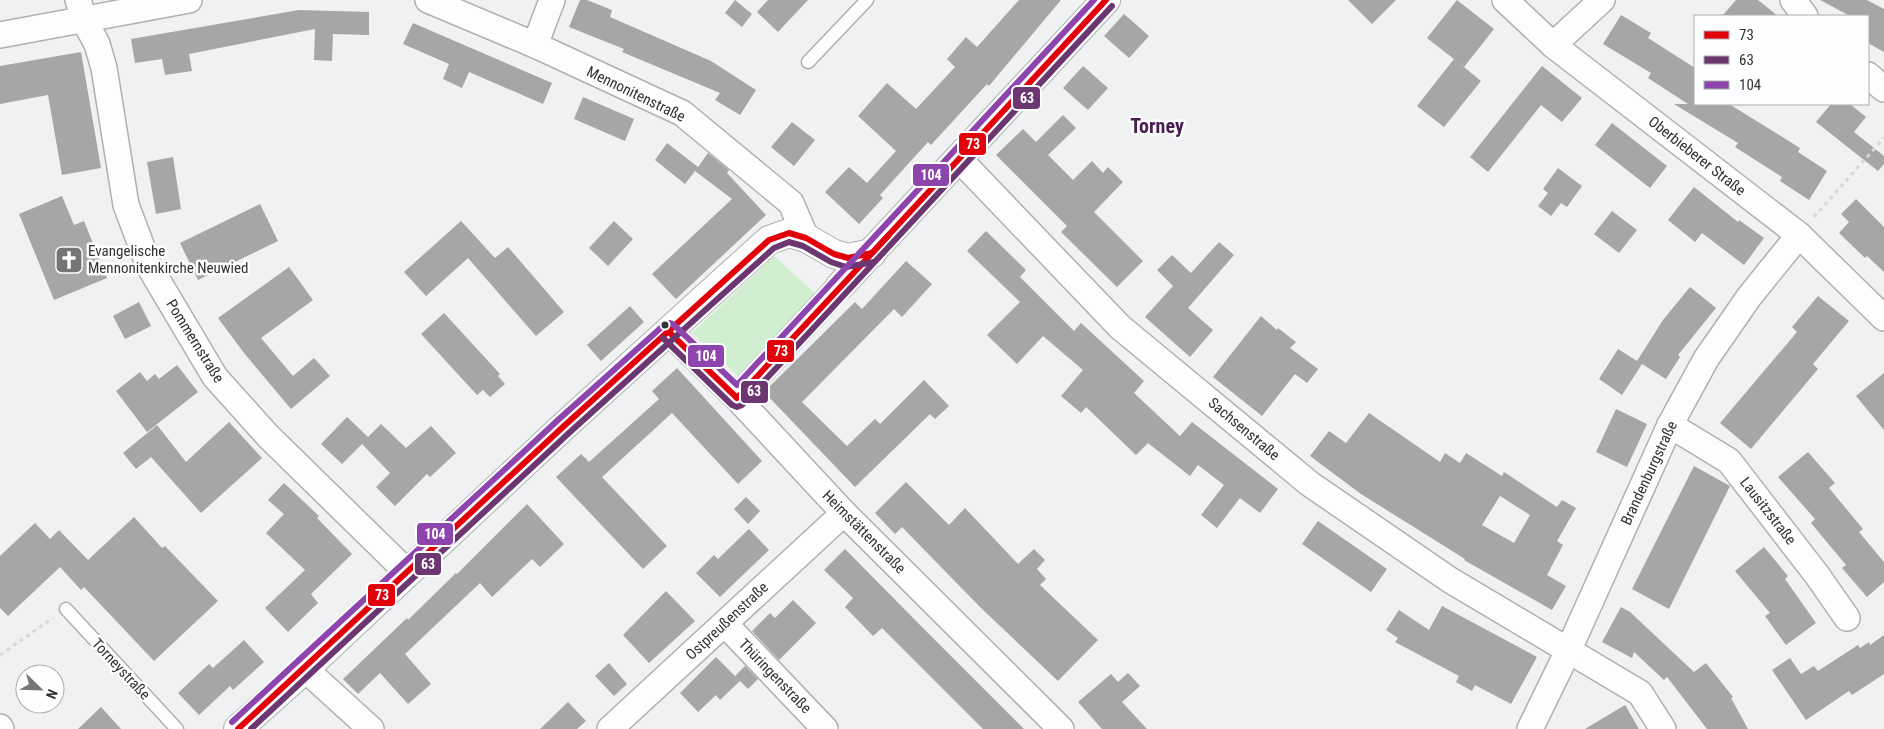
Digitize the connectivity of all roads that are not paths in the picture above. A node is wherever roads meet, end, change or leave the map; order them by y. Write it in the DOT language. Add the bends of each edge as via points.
graph roads {
  1 [pos="189,0"];
  2 [pos="428,0"];
  3 [pos="552,0"];
  4 [pos="867,0"];
  5 [pos="1106,0"];
  6 [pos="1505,0"];
  7 [pos="1602,0"];
  8 [pos="1793,0"];
  9 [pos="81,10"];
  10 [pos="1804,15"];
  11 [pos="0,35"];
  12 [pos="535,45"];
  13 [pos="1553,45"];
  14 [pos="808,62"];
  15 [pos="1869,76"];
  16 [pos="1884,89"];
  17 [pos="959,160"];
  18 [pos="1799,235"];
  19 [pos="806,238"];
  20 [pos="872,253"];
  21 [pos="840,286"];
  22 [pos="1884,318"];
  23 [pos="669,332"];
  24 [pos="737,398"];
  25 [pos="1670,425"];
  26 [pos="844,514"];
  27 [pos="407,572"];
  28 [pos="66,609"];
  29 [pos="1847,618"];
  30 [pos="725,624"];
  31 [pos="1569,649"];
  32 [pos="305,670"];
  33 [pos="176,729"];
  34 [pos="238,729"];
  35 [pos="371,729"];
  36 [pos="610,729"];
  37 [pos="825,729"];
  38 [pos="1062,729"];
  39 [pos="1530,729"];
  40 [pos="1664,729"];
  1 -- 9 [label="street"];
  2 -- 12 [label="street, Mennonitenstraße"];
  3 -- 12 [label="street"];
  4 -- 14 [label="lane"];
  5 -- 17 [label="street"];
  6 -- 13 [label="street, Oberbieberer Straße"];
  7 -- 13 [label="street"];
  8 -- 10 [label="street"];
  9 -- 11 [label="street"];
  9 -- 27 [label="street, Pommernstraße" via="104,68 126,205 148,266 215,377 268,436"];
  12 -- 19 [label="street, Mennonitenstraße" via="682,113 791,203"];
  13 -- 18 [label="street, Oberbieberer Straße"];
  15 -- 16 [label="street"];
  17 -- 20 [label="street"];
  17 -- 31 [label="street, Sachsenstraße" via="1120,327 1310,484 1450,580"];
  18 -- 22 [label="street, Oberbieberer Straße"];
  18 -- 25 [label="street, Brandenburgstraße" via="1706,359"];
  19 -- 20 [label="street" via="848,258"];
  19 -- 23 [label="street" via="789,233 769,240"];
  20 -- 21 [label="street"];
  21 -- 24 [label="street"];
  23 -- 24 [label="street, Heimstättenstraße"];
  23 -- 27 [label="street"];
  24 -- 26 [label="street, Heimstättenstraße"];
  25 -- 29 [label="street, Lausitzstraße" via="1729,461"];
  25 -- 31 [label="street, Brandenburgstraße"];
  26 -- 30 [label="street, Ostpreußenstraße"];
  26 -- 38 [label="street, Heimstättenstraße"];
  27 -- 32 [label="street"];
  28 -- 33 [label="lane, Torneystraße"];
  30 -- 36 [label="street, Ostpreußenstraße"];
  30 -- 37 [label="street, Thüringenstraße"];
  31 -- 39 [label="street, Brandenburgstraße"];
  31 -- 40 [label="street, Sachsenstraße" via="1640,693"];
  32 -- 34 [label="street"];
  32 -- 35 [label="street"];
}
